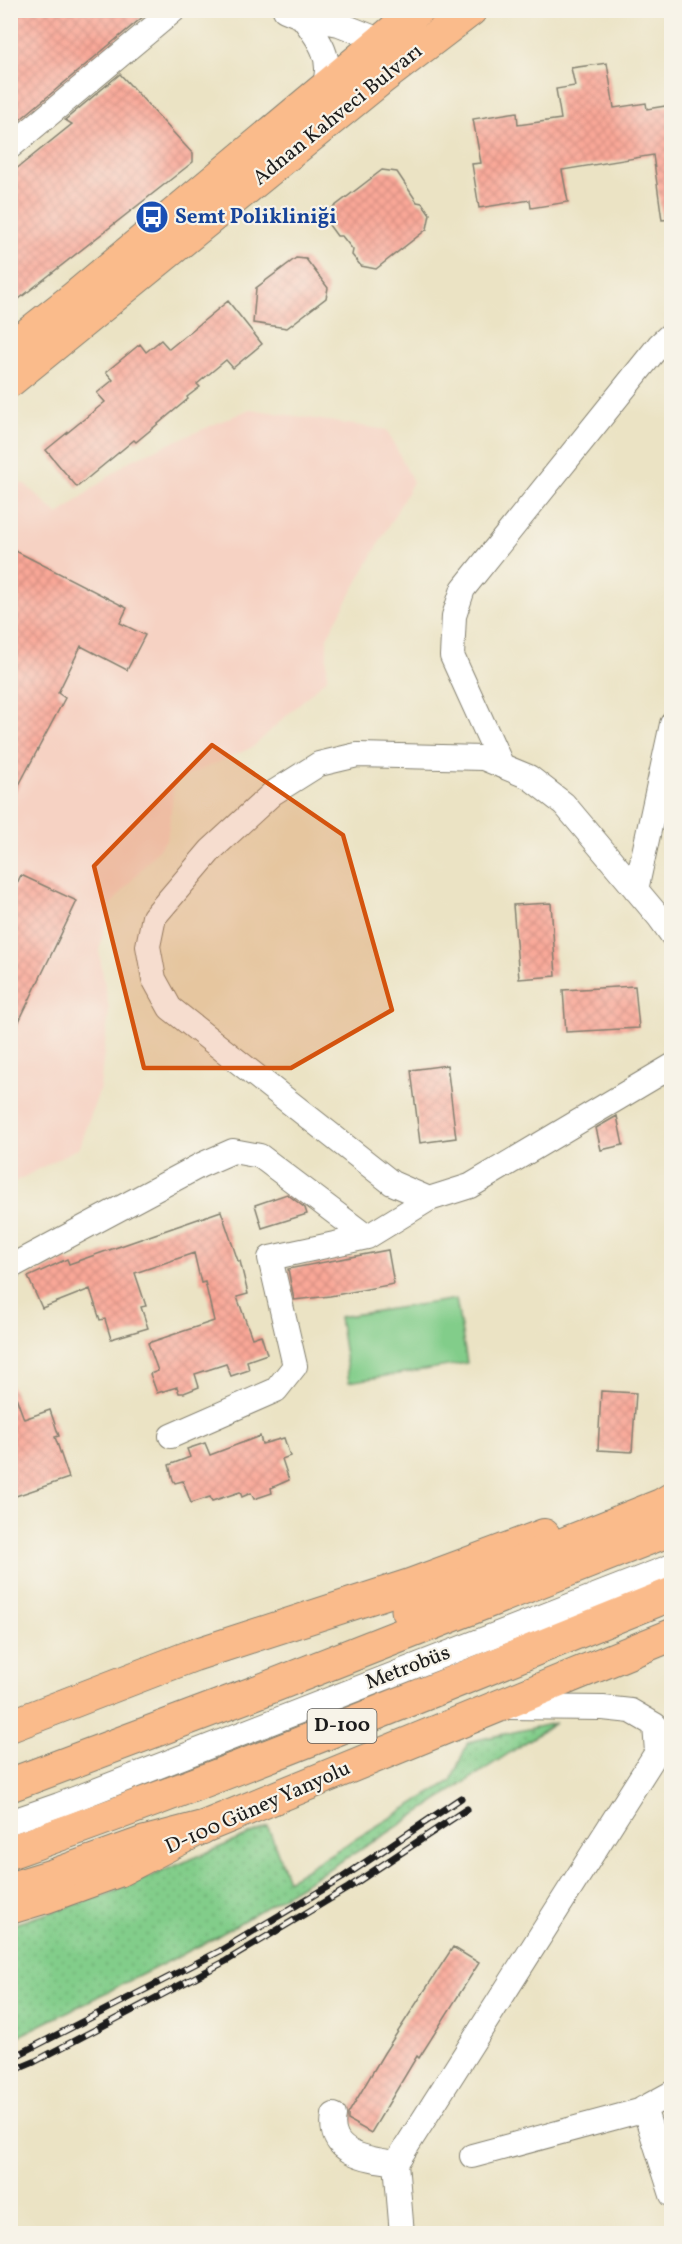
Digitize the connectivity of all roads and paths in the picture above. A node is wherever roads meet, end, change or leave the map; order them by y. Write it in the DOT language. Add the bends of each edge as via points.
graph roads {
  1 [pos="174,10"];
  2 [pos="418,10"];
  3 [pos="471,10"];
  4 [pos="294,14"];
  5 [pos="382,41"];
  6 [pos="412,54"];
  7 [pos="323,90"];
  8 [pos="10,147"];
  9 [pos="672,333"];
  10 [pos="10,348"];
  11 [pos="10,381"];
  12 [pos="672,724"];
  13 [pos="501,766"];
  14 [pos="636,890"];
  15 [pos="672,935"];
  16 [pos="672,1066"];
  17 [pos="429,1199"];
  18 [pos="367,1237"];
  19 [pos="10,1267"];
  20 [pos="171,1436"];
  21 [pos="672,1488"];
  22 [pos="672,1499"];
  23 [pos="672,1528"];
  24 [pos="672,1566"];
  25 [pos="672,1594"];
  26 [pos="672,1635"];
  27 [pos="252,1694"];
  28 [pos="501,1707"];
  29 [pos="663,1722"];
  30 [pos="10,1726"];
  31 [pos="118,1746"];
  32 [pos="10,1770"];
  33 [pos="10,1785"];
  34 [pos="10,1822"];
  35 [pos="201,1828"];
  36 [pos="10,1852"];
  37 [pos="10,1889"];
  38 [pos="10,1908"];
  39 [pos="672,2093"];
  40 [pos="644,2108"];
  41 [pos="334,2115"];
  42 [pos="472,2156"];
  43 [pos="396,2163"];
  44 [pos="672,2195"];
  45 [pos="402,2234"];
  1 -- 8 [label="street"];
  2 -- 5 [label="main road, Adnan Kahveci Bulvarı"];
  3 -- 6 [label="main road, Adnan Kahveci Bulvarı"];
  4 -- 5 [label="street" via="339,24"];
  4 -- 7 [label="street" via="324,48 327,63"];
  5 -- 6 [label="main road"];
  5 -- 7 [label="main road, Adnan Kahveci Bulvarı"];
  6 -- 11 [label="main road, Adnan Kahveci Bulvarı"];
  7 -- 10 [label="main road, Adnan Kahveci Bulvarı"];
  9 -- 13 [label="street" via="462,589 454,616 452,656"];
  12 -- 14 [label="street"];
  13 -- 14 [label="street" via="529,777 564,804"];
  13 -- 17 [label="street" via="483,758 357,755 319,764 273,793 211,850 154,917 148,946 154,979 170,1008 392,1183"];
  14 -- 15 [label="street"];
  16 -- 17 [label="street" via="470,1186"];
  17 -- 18 [label="street"];
  18 -- 19 [label="street" via="260,1156 233,1151 201,1164"];
  18 -- 20 [label="street" via="270,1258 295,1366 276,1390"];
  21 -- 30 [label="main road" via="410,1585 194,1655"];
  22 -- 27 [label="highway" via="344,1638 308,1655"];
  23 -- 27 [label="highway"];
  24 -- 34 [label="street, Metrobüs"];
  25 -- 36 [label="highway, D-100" via="253,1761"];
  26 -- 28 [label="main road, D-100 Güney Yanyolu"];
  27 -- 31 [label="highway"];
  28 -- 29 [label="street" via="631,1711"];
  28 -- 35 [label="main road, D-100 Güney Yanyolu"];
  29 -- 43 [label="street" via="657,1752"];
  31 -- 32 [label="highway"];
  31 -- 33 [label="highway"];
  35 -- 37 [label="highway" via="144,1843"];
  35 -- 38 [label="main road, D-100 Güney Yanyolu" via="118,1870"];
  39 -- 40 [label="street"];
  40 -- 42 [label="street"];
  40 -- 44 [label="street"];
  41 -- 43 [label="street" via="332,2127 341,2146 365,2158"];
  43 -- 45 [label="street"];
}
